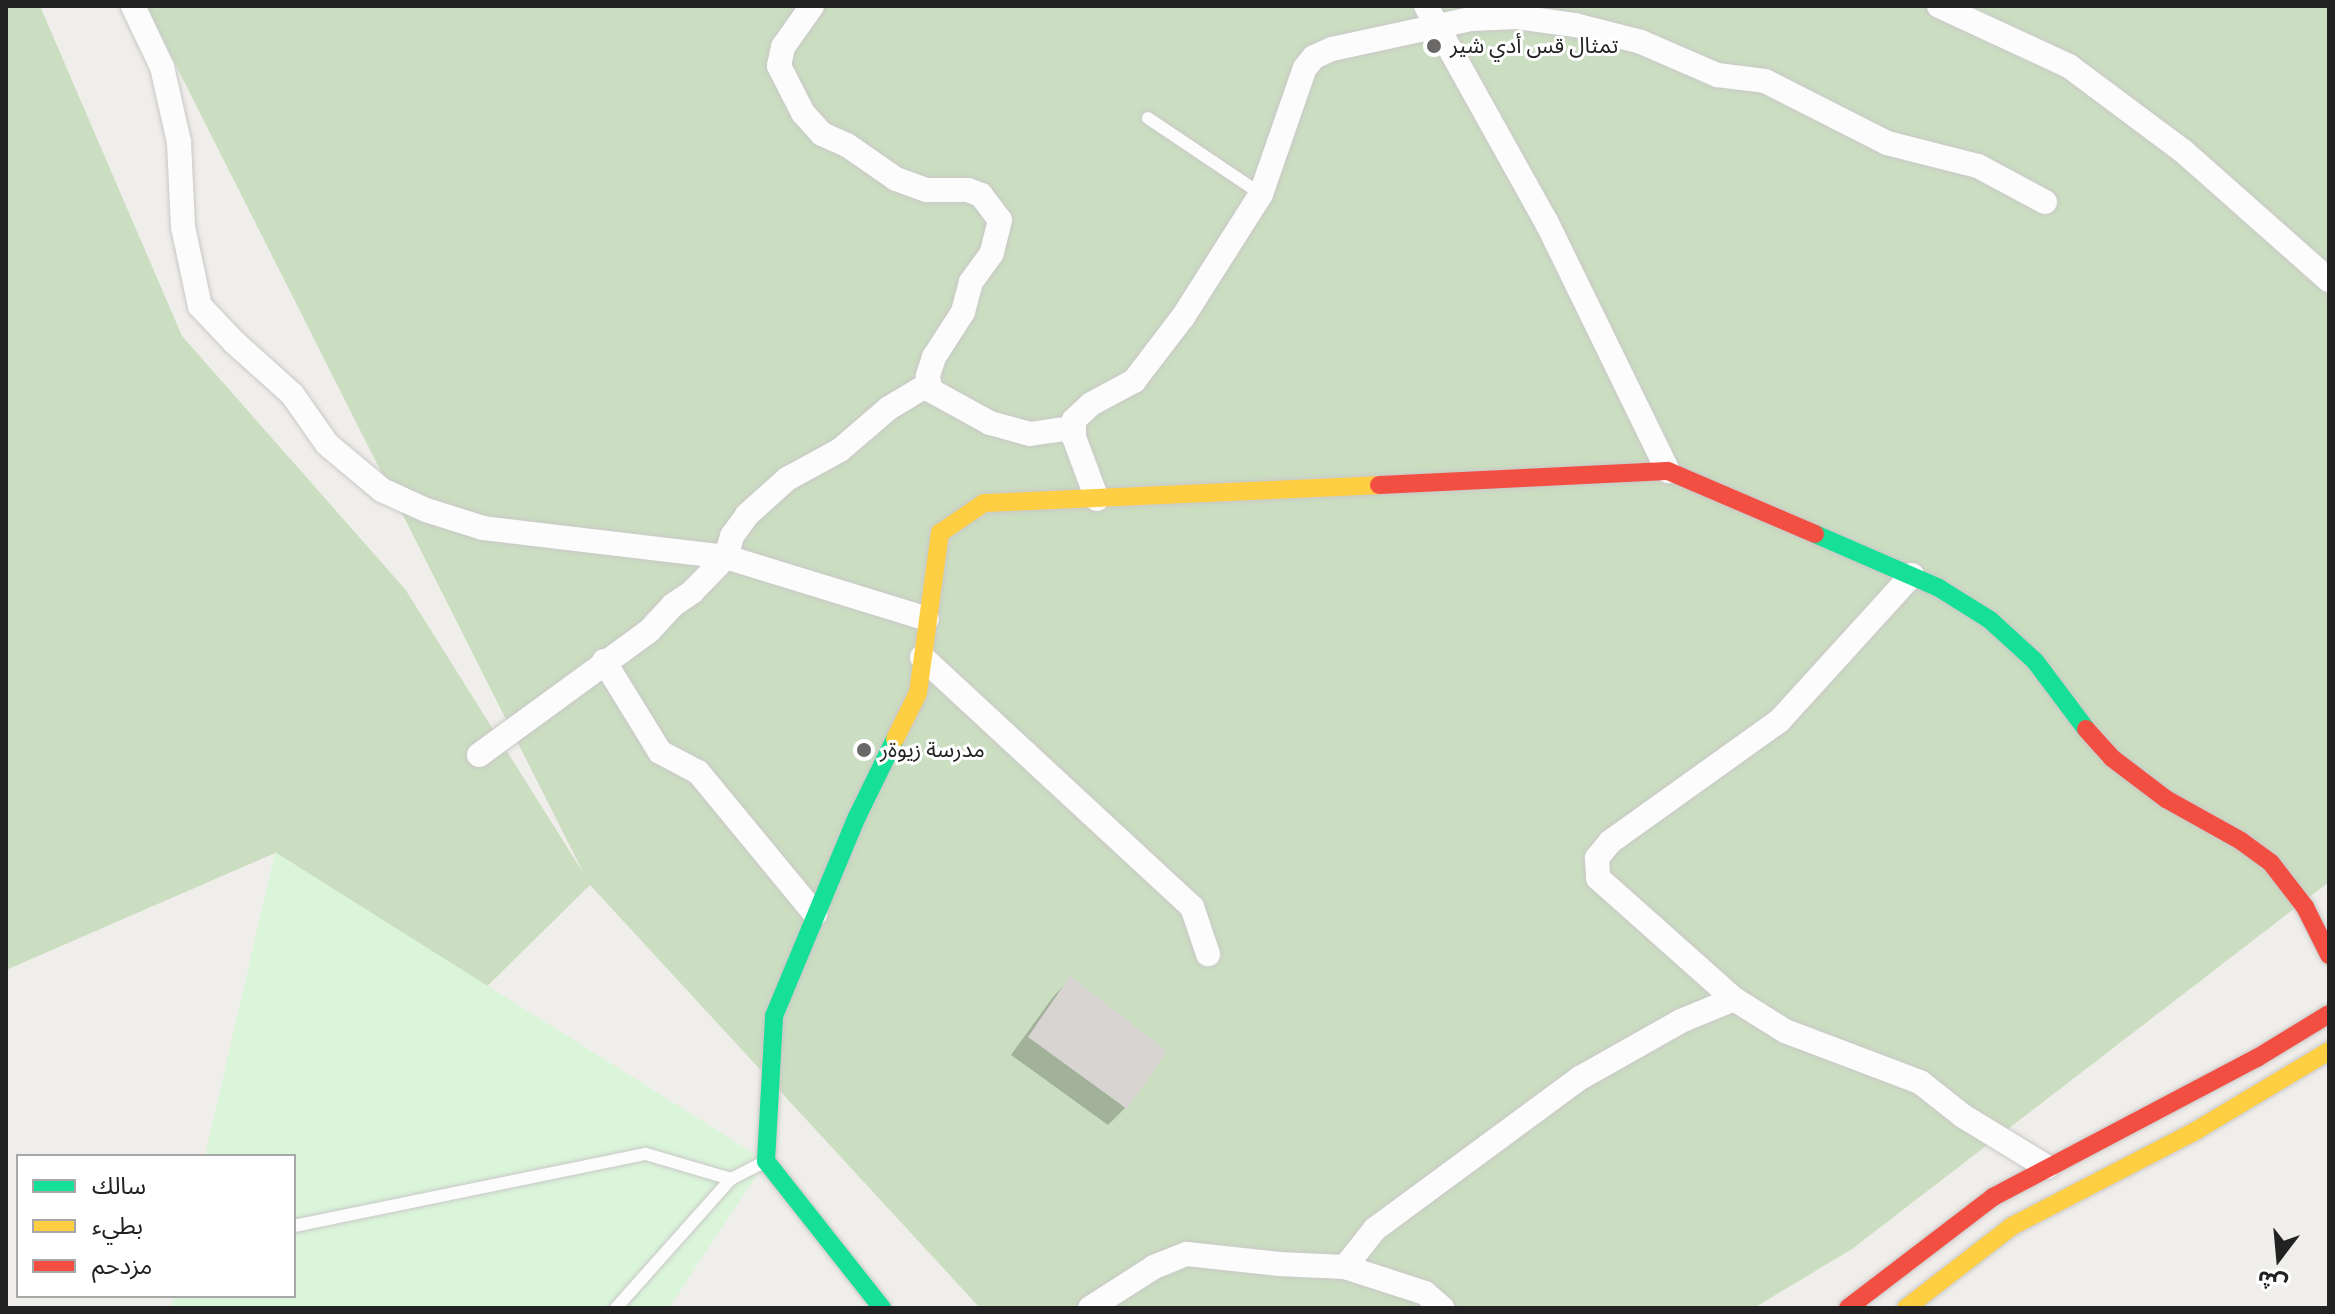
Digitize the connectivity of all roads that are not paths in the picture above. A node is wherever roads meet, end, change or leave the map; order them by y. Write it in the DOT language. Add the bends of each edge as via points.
graph roads {
  1 [pos="133,6"];
  2 [pos="812,6"];
  3 [pos="1939,6"];
  4 [pos="1431,15"];
  5 [pos="1148,118"];
  6 [pos="1261,194"];
  7 [pos="2045,202"];
  8 [pos="2329,280"];
  9 [pos="929,384"];
  10 [pos="1071,428"];
  11 [pos="1668,471"];
  12 [pos="1097,499"];
  13 [pos="726,557"];
  14 [pos="1912,575"];
  15 [pos="927,619"];
  16 [pos="922,657"];
  17 [pos="604,661"];
  18 [pos="479,755"];
  19 [pos="815,914"];
  20 [pos="1208,954"];
  21 [pos="2329,955"];
  22 [pos="1734,999"];
  23 [pos="2329,1014"];
  24 [pos="2329,1051"];
  25 [pos="766,1161"];
  26 [pos="2047,1167"];
  27 [pos="731,1179"];
  28 [pos="296,1226"];
  29 [pos="1345,1267"];
  30 [pos="616,1308"];
  31 [pos="882,1308"];
  32 [pos="1090,1308"];
  33 [pos="1442,1308"];
  34 [pos="1848,1308"];
  35 [pos="1906,1308"];
  1 -- 13 [label="street" via="162,67 179,142 183,227 200,306 292,394 327,444 382,490 483,528"];
  2 -- 9 [label="street" via="783,47 779,66 811,123 904,184 981,195 1000,220 992,253 971,282 963,312 934,357"];
  3 -- 8 [label="street" via="2069,66 2183,151"];
  4 -- 6 [label="street" via="1314,57 1298,82"];
  4 -- 7 [label="street" via="1517,17 1610,33 1717,75 1765,81 1887,143 1978,166"];
  4 -- 11 [label="street" via="1547,223"];
  5 -- 6 [label="lane"];
  6 -- 10 [label="street" via="1146,368 1120,391 1081,412"];
  9 -- 10 [label="street" via="930,390 990,423 1030,434"];
  9 -- 13 [label="street" via="889,408 840,450 775,489 732,536"];
  10 -- 12 [label="street"];
  11 -- 12 [label="street"];
  11 -- 14 [label="street"];
  12 -- 15 [label="street" via="984,503 940,533"];
  13 -- 15 [label="street"];
  13 -- 17 [label="street" via="649,631"];
  14 -- 21 [label="street" via="1965,602 2014,639 2055,684 2091,736 2138,780 2271,863 2305,907"];
  14 -- 22 [label="street" via="1779,721 1610,842 1597,858 1598,878"];
  15 -- 16 [label="street"];
  16 -- 19 [label="street" via="918,693"];
  16 -- 20 [label="street" via="1192,907"];
  17 -- 18 [label="street"];
  17 -- 19 [label="street" via="660,752 698,772"];
  19 -- 25 [label="street" via="774,1016"];
  22 -- 26 [label="street" via="1785,1031 1920,1082 1963,1116"];
  22 -- 29 [label="street" via="1681,1021 1580,1078 1375,1229"];
  23 -- 26 [label="street" via="2245,1065"];
  24 -- 35 [label="street" via="2197,1130 2021,1220"];
  25 -- 27 [label="lane"];
  25 -- 31 [label="street"];
  26 -- 34 [label="street" via="1968,1215"];
  27 -- 28 [label="lane" via="646,1154"];
  27 -- 30 [label="lane"];
  29 -- 32 [label="street" via="1187,1254 1154,1267"];
  29 -- 33 [label="street" via="1425,1293"];
}
